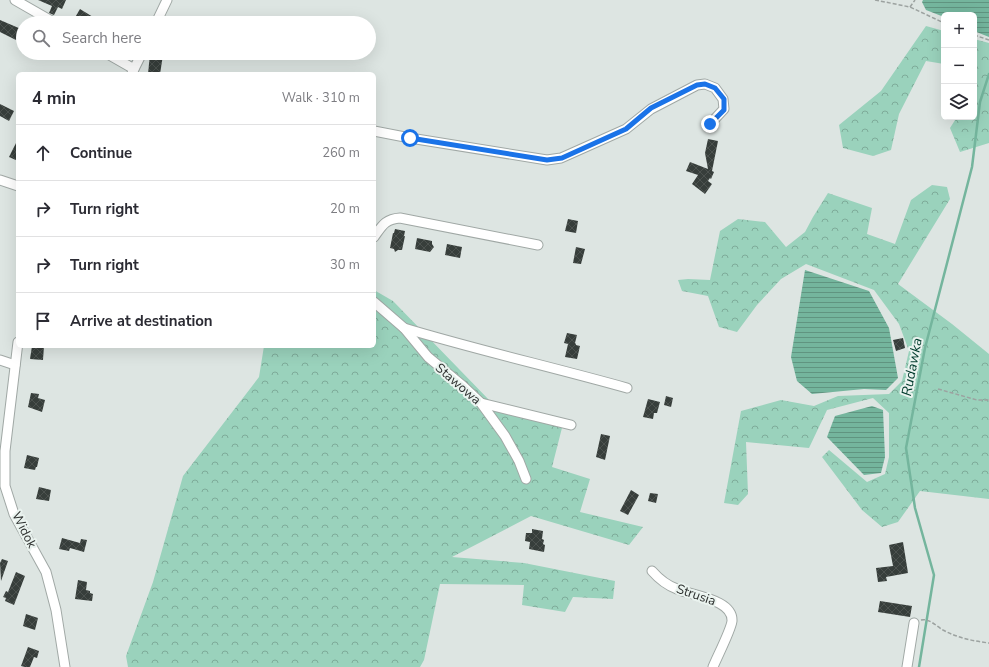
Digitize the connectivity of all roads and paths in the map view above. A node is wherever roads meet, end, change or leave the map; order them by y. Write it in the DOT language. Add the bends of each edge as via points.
graph roads {
  1 [pos="15,0"];
  2 [pos="167,0"];
  3 [pos="875,0"];
  4 [pos="914,0"];
  5 [pos="910,7"];
  6 [pos="43,16"];
  7 [pos="159,16"];
  8 [pos="941,22"];
  9 [pos="977,36"];
  10 [pos="989,40"];
  11 [pos="116,60"];
  12 [pos="139,60"];
  13 [pos="133,72"];
  14 [pos="710,124"];
  15 [pos="376,131"];
  16 [pos="0,180"];
  17 [pos="16,185"];
  18 [pos="376,234"];
  19 [pos="538,245"];
  20 [pos="376,304"];
  21 [pos="404,328"];
  22 [pos="17,348"];
  23 [pos="0,360"];
  24 [pos="15,365"];
  25 [pos="627,388"];
  26 [pos="938,389"];
  27 [pos="989,400"];
  28 [pos="481,403"];
  29 [pos="571,425"];
  30 [pos="526,479"];
  31 [pos="652,571"];
  32 [pos="914,623"];
  33 [pos="989,643"];
  34 [pos="65,667"];
  35 [pos="713,667"];
  36 [pos="907,667"];
  1 -- 6 [label="street"];
  2 -- 7 [label="street"];
  3 -- 5 [label="path"];
  4 -- 5 [label="path"];
  5 -- 8 [label="path"];
  9 -- 10 [label="path"];
  11 -- 13 [label="street"];
  12 -- 13 [label="street"];
  14 -- 15 [label="street" via="724,110 724,99 715,88 705,84 697,85 651,108 626,129 562,158 547,160"];
  16 -- 17 [label="street"];
  18 -- 19 [label="street" via="386,221 400,218"];
  20 -- 21 [label="street, Stawowa"];
  21 -- 25 [label="street"];
  21 -- 28 [label="street, Stawowa" via="428,357"];
  22 -- 24 [label="street, Widok"];
  23 -- 24 [label="street"];
  24 -- 34 [label="street, Widok" via="5,451 5,486 14,514 46,572 56,610"];
  26 -- 27 [label="path" via="977,400"];
  28 -- 29 [label="street"];
  28 -- 30 [label="street, Stawowa" via="505,436"];
  31 -- 35 [label="street, Strusia" via="661,582 677,590 718,602 732,614 732,623"];
  32 -- 33 [label="path" via="927,620 968,640"];
  32 -- 36 [label="street"];
}
